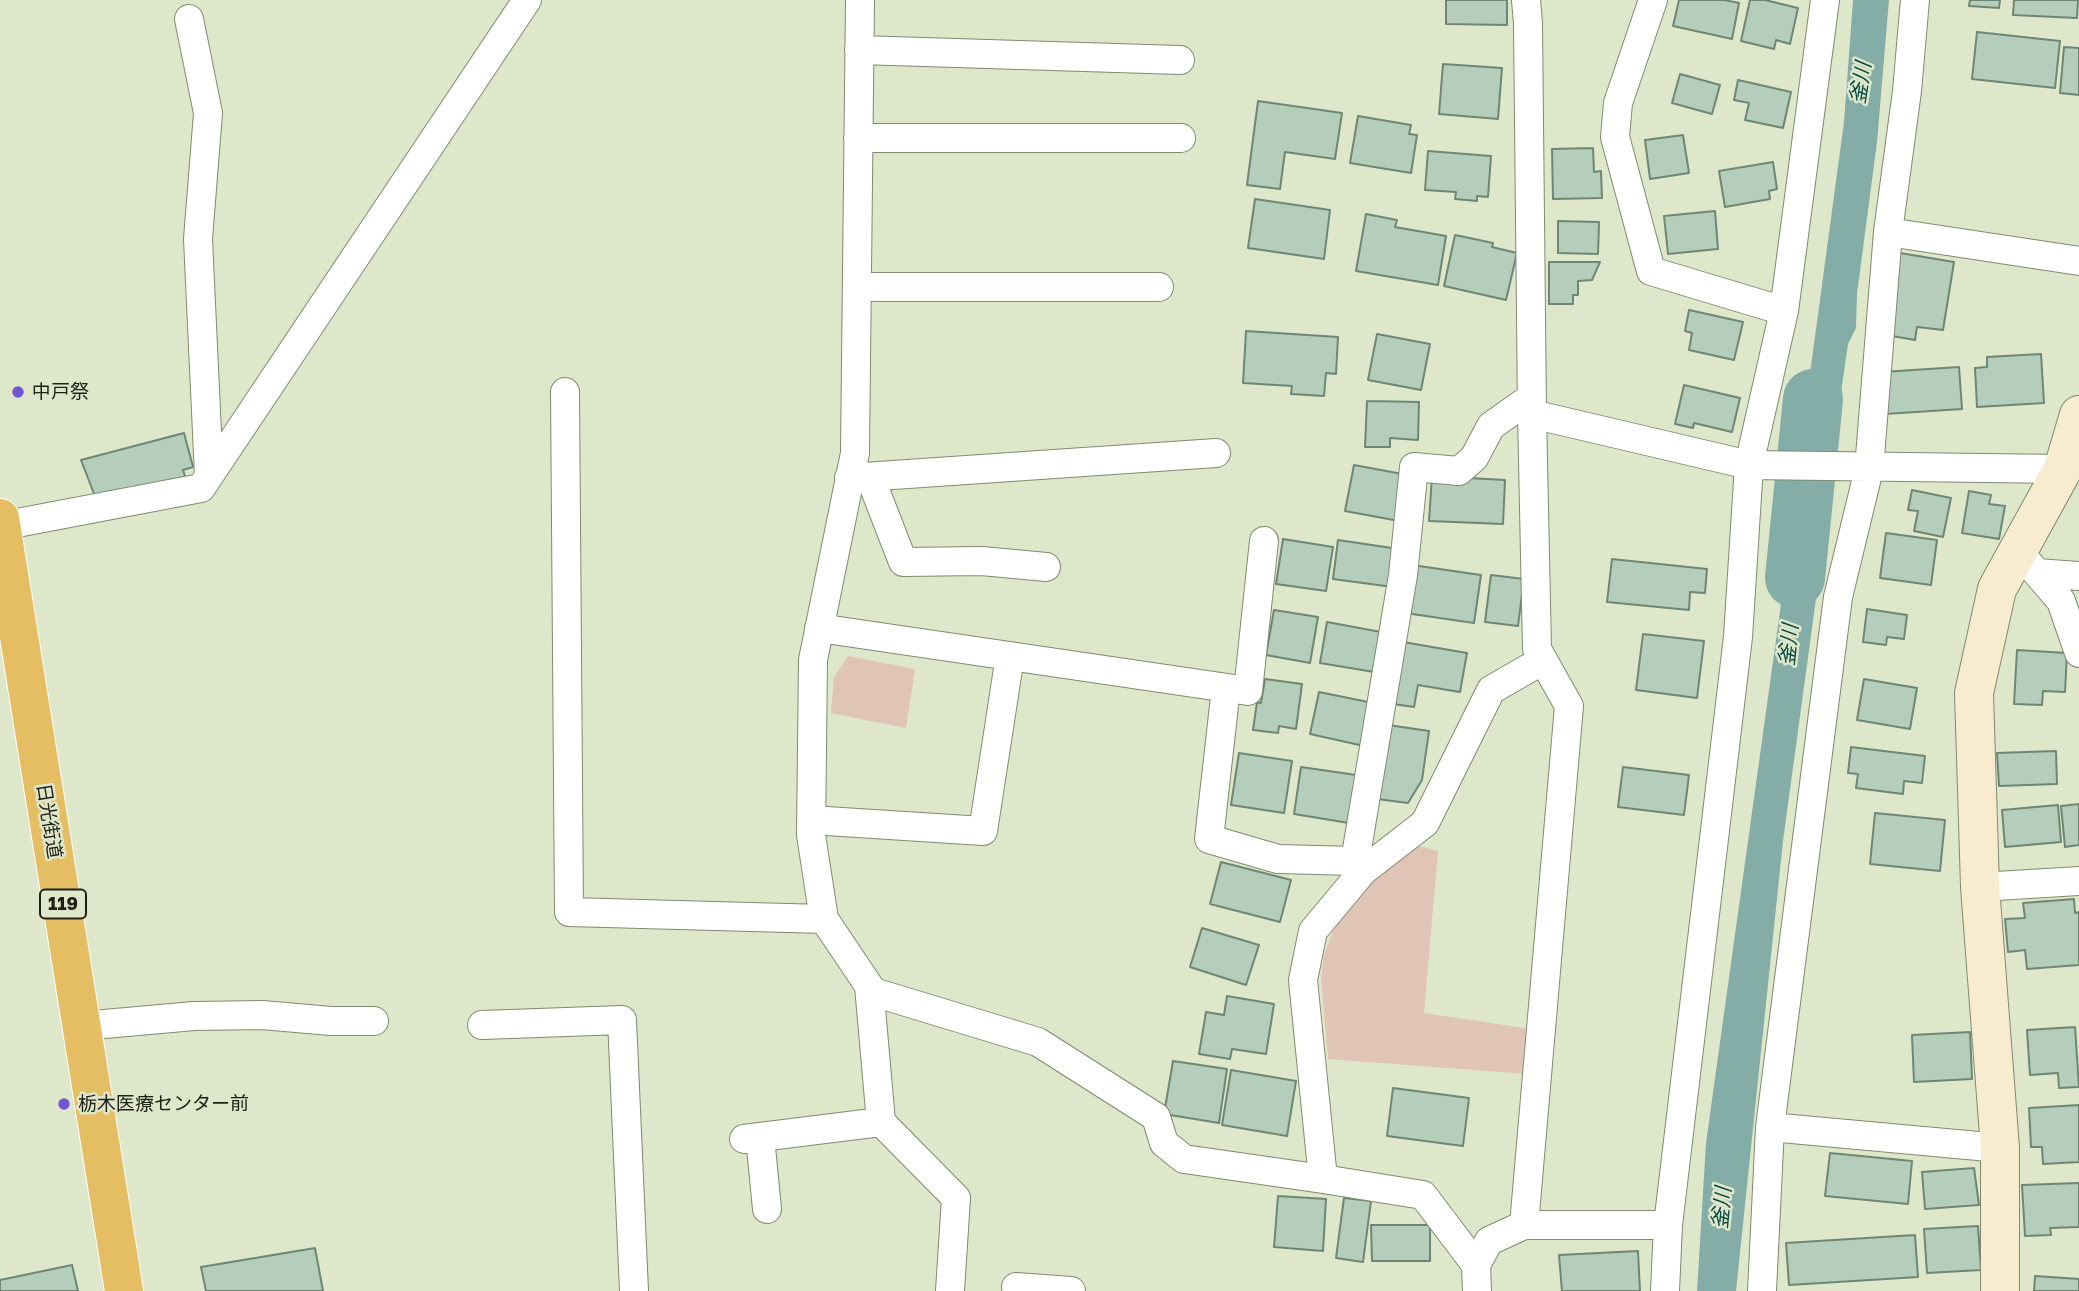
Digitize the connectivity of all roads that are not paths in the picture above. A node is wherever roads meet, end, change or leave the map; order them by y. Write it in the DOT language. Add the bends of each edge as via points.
graph roads {
  1 [pos="527,0"];
  2 [pos="860,0"];
  3 [pos="1526,0"];
  4 [pos="1653,0"];
  5 [pos="1825,0"];
  6 [pos="1915,0"];
  7 [pos="189,19"];
  8 [pos="859,50"];
  9 [pos="1180,60"];
  10 [pos="858,138"];
  11 [pos="1181,138"];
  12 [pos="1888,232"];
  13 [pos="2079,261"];
  14 [pos="856,287"];
  15 [pos="1159,287"];
  16 [pos="1784,312"];
  17 [pos="565,392"];
  18 [pos="1532,406"];
  19 [pos="2079,415"];
  20 [pos="1216,453"];
  21 [pos="1749,466"];
  22 [pos="1869,468"];
  23 [pos="2063,469"];
  24 [pos="209,476"];
  25 [pos="859,478"];
  26 [pos="1,522"];
  27 [pos="1264,541"];
  28 [pos="2027,562"];
  29 [pos="1046,567"];
  30 [pos="2079,576"];
  31 [pos="819,628"];
  32 [pos="2079,653"];
  33 [pos="1010,656"];
  34 [pos="1543,660"];
  35 [pos="1226,688"];
  36 [pos="811,820"];
  37 [pos="1359,866"];
  38 [pos="2079,881"];
  39 [pos="1980,887"];
  40 [pos="824,919"];
  41 [pos="870,991"];
  42 [pos="374,1021"];
  43 [pos="482,1025"];
  44 [pos="82,1026"];
  45 [pos="881,1122"];
  46 [pos="1770,1126"];
  47 [pos="2000,1148"];
  48 [pos="1323,1179"];
  49 [pos="767,1209"];
  50 [pos="1524,1225"];
  51 [pos="1668,1225"];
  52 [pos="1476,1278"];
  53 [pos="1016,1287"];
  54 [pos="124,1291"];
  55 [pos="634,1291"];
  56 [pos="950,1291"];
  57 [pos="1071,1291"];
  58 [pos="1665,1291"];
  59 [pos="1762,1291"];
  60 [pos="2000,1291"];
  1 -- 24 [label="street"];
  2 -- 8 [label="street"];
  3 -- 18 [label="street"];
  4 -- 16 [label="street" via="1618,103 1615,137 1651,271"];
  5 -- 16 [label="street"];
  6 -- 12 [label="street"];
  7 -- 24 [label="street" via="208,113 198,239"];
  8 -- 9 [label="street"];
  8 -- 10 [label="street"];
  10 -- 11 [label="street"];
  10 -- 14 [label="street"];
  12 -- 13 [label="street"];
  12 -- 22 [label="street"];
  14 -- 15 [label="street"];
  14 -- 25 [label="street" via="855,453"];
  16 -- 21 [label="street"];
  17 -- 40 [label="street" via="569,912"];
  18 -- 21 [label="street"];
  18 -- 34 [label="street" via="1537,649"];
  18 -- 37 [label="street" via="1491,426 1474,458 1459,471 1414,467 1403,575"];
  19 -- 23 [label="street"];
  20 -- 25 [label="street"];
  21 -- 22 [label="street"];
  21 -- 51 [label="street" via="1738,637"];
  22 -- 23 [label="street"];
  22 -- 46 [label="street" via="1838,597"];
  23 -- 28 [label="street"];
  24 -- 26 [label="street" via="201,488"];
  25 -- 29 [label="street" via="904,562 982,561"];
  25 -- 31 [label="street"];
  26 -- 44 [label="highway, 日光街道 / 119"];
  27 -- 35 [label="street" via="1248,691"];
  28 -- 30 [label="street"];
  28 -- 32 [label="street" via="2061,601"];
  28 -- 39 [label="street" via="1997,589 1974,693"];
  31 -- 33 [label="street"];
  31 -- 36 [label="street" via="813,660"];
  33 -- 35 [label="street"];
  33 -- 36 [label="street" via="983,831"];
  34 -- 37 [label="street" via="1491,690 1425,823"];
  34 -- 50 [label="street" via="1569,706"];
  35 -- 37 [label="street" via="1209,839 1278,859"];
  36 -- 40 [label="street"];
  37 -- 48 [label="street" via="1313,932 1303,980"];
  38 -- 39 [label="street"];
  39 -- 47 [label="street"];
  40 -- 41 [label="street"];
  41 -- 45 [label="street"];
  41 -- 48 [label="street" via="1038,1042 1156,1117 1164,1143 1184,1159"];
  42 -- 44 [label="street" via="194,1016"];
  43 -- 55 [label="street" via="622,1020"];
  44 -- 54 [label="highway, 日光街道 / 119"];
  45 -- 49 [label="street" via="752,1138"];
  45 -- 56 [label="street" via="956,1198"];
  46 -- 47 [label="street"];
  46 -- 59 [label="street"];
  47 -- 60 [label="street"];
  48 -- 52 [label="street" via="1423,1195"];
  50 -- 51 [label="street"];
  50 -- 52 [label="street" via="1489,1241"];
  51 -- 58 [label="street"];
  53 -- 57 [label="street"];
}
